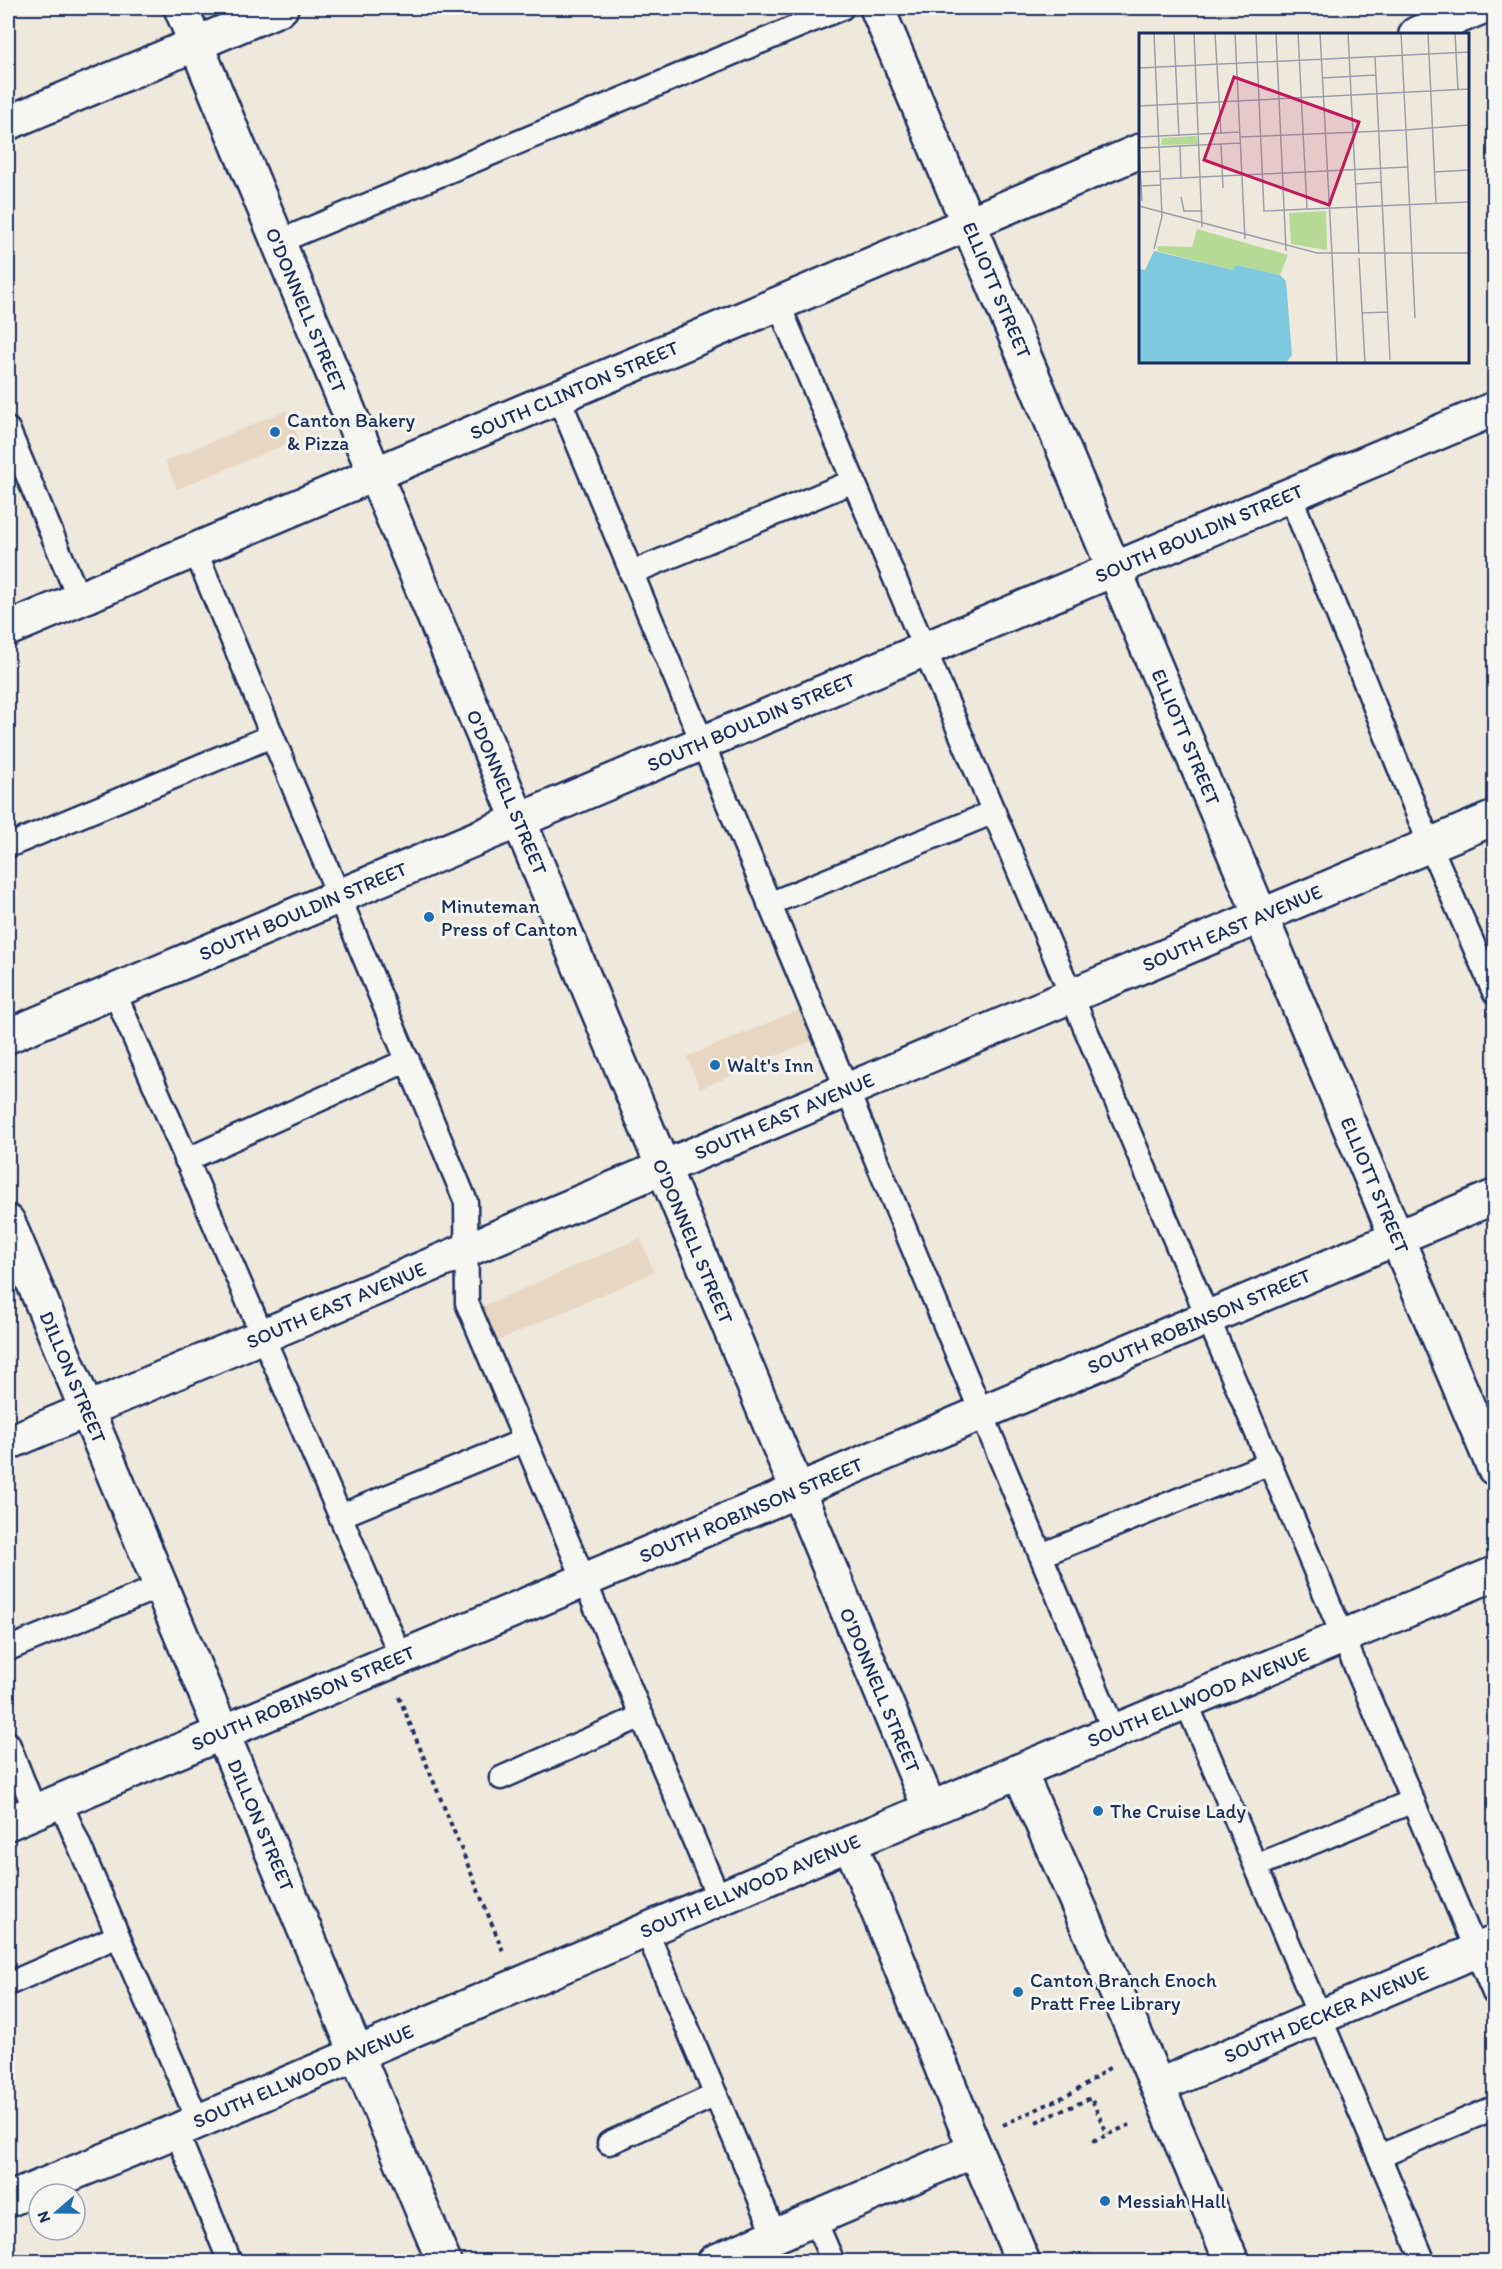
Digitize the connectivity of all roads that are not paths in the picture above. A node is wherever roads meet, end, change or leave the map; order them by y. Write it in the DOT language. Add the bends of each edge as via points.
graph roads {
  1 [pos="181,8"];
  2 [pos="281,8"];
  3 [pos="842,8"];
  4 [pos="877,8"];
  5 [pos="1480,8"];
  6 [pos="1418,33"];
  7 [pos="196,43"];
  8 [pos="8,123"];
  9 [pos="1139,151"];
  10 [pos="969,224"];
  11 [pos="278,242"];
  12 [pos="778,303"];
  13 [pos="558,396"];
  14 [pos="1494,409"];
  15 [pos="8,429"];
  16 [pos="374,474"];
  17 [pos="854,481"];
  18 [pos="1290,495"];
  19 [pos="195,550"];
  20 [pos="1115,569"];
  21 [pos="631,573"];
  22 [pos="79,599"];
  23 [pos="8,629"];
  24 [pos="925,648"];
  25 [pos="272,736"];
  26 [pos="702,742"];
  27 [pos="994,812"];
  28 [pos="1494,818"];
  29 [pos="518,820"];
  30 [pos="1430,845"];
  31 [pos="8,846"];
  32 [pos="339,895"];
  33 [pos="769,904"];
  34 [pos="1262,916"];
  35 [pos="114,991"];
  36 [pos="1494,993"];
  37 [pos="1072,995"];
  38 [pos="8,1036"];
  39 [pos="408,1060"];
  40 [pos="847,1090"];
  41 [pos="186,1160"];
  42 [pos="663,1167"];
  43 [pos="1494,1197"];
  44 [pos="8,1224"];
  45 [pos="1397,1238"];
  46 [pos="466,1250"];
  47 [pos="1208,1317"];
  48 [pos="263,1336"];
  49 [pos="87,1410"];
  50 [pos="981,1413"];
  51 [pos="525,1440"];
  52 [pos="8,1443"];
  53 [pos="1270,1463"];
  54 [pos="1494,1468"];
  55 [pos="797,1490"];
  56 [pos="340,1516"];
  57 [pos="1041,1555"];
  58 [pos="1494,1574"];
  59 [pos="584,1580"];
  60 [pos="161,1586"];
  61 [pos="1343,1637"];
  62 [pos="8,1649"];
  63 [pos="393,1660"];
  64 [pos="1186,1702"];
  65 [pos="642,1716"];
  66 [pos="1114,1731"];
  67 [pos="222,1733"];
  68 [pos="8,1743"];
  69 [pos="1019,1771"];
  70 [pos="501,1778"];
  71 [pos="1413,1801"];
  72 [pos="930,1809"];
  73 [pos="34,1812"];
  74 [pos="850,1843"];
  75 [pos="1256,1866"];
  76 [pos="719,1899"];
  77 [pos="646,1930"];
  78 [pos="118,1936"];
  79 [pos="1486,1947"];
  80 [pos="8,1984"];
  81 [pos="1494,1994"];
  82 [pos="1320,2017"];
  83 [pos="357,2054"];
  84 [pos="1158,2086"];
  85 [pos="716,2095"];
  86 [pos="1494,2108"];
  87 [pos="187,2126"];
  88 [pos="609,2143"];
  89 [pos="975,2150"];
  90 [pos="1380,2156"];
  91 [pos="8,2200"];
  92 [pos="814,2218"];
  93 [pos="775,2235"];
  94 [pos="230,2262"];
  95 [pos="444,2262"];
  96 [pos="714,2262"];
  97 [pos="832,2262"];
  98 [pos="1023,2262"];
  99 [pos="1232,2262"];
  100 [pos="1424,2262"];
  1 -- 7 [label="street, O'DONNELL STREET"];
  2 -- 7 [label="street"];
  3 -- 11 [label="lane"];
  4 -- 10 [label="street, ELLIOTT STREET"];
  5 -- 6 [label="street"];
  7 -- 8 [label="street"];
  7 -- 11 [label="street, O'DONNELL STREET"];
  9 -- 10 [label="street, SOUTH CLINTON STREET"];
  10 -- 12 [label="street, SOUTH CLINTON STREET"];
  10 -- 20 [label="street, ELLIOTT STREET"];
  11 -- 16 [label="street, O'DONNELL STREET"];
  12 -- 13 [label="street, SOUTH CLINTON STREET"];
  12 -- 17 [label="lane"];
  13 -- 16 [label="street, SOUTH CLINTON STREET"];
  13 -- 21 [label="lane"];
  14 -- 18 [label="street, SOUTH BOULDIN STREET"];
  15 -- 22 [label="lane"];
  16 -- 19 [label="street, SOUTH CLINTON STREET"];
  16 -- 29 [label="street, O'DONNELL STREET"];
  17 -- 21 [label="lane"];
  17 -- 24 [label="lane"];
  18 -- 20 [label="street, SOUTH BOULDIN STREET"];
  18 -- 30 [label="lane"];
  19 -- 22 [label="street, SOUTH CLINTON STREET"];
  19 -- 25 [label="lane"];
  20 -- 24 [label="street, SOUTH BOULDIN STREET"];
  20 -- 34 [label="street, ELLIOTT STREET"];
  21 -- 26 [label="lane"];
  22 -- 23 [label="street, SOUTH CLINTON STREET"];
  24 -- 26 [label="street, SOUTH BOULDIN STREET"];
  24 -- 27 [label="lane"];
  25 -- 31 [label="lane"];
  25 -- 32 [label="lane"];
  26 -- 29 [label="street, SOUTH BOULDIN STREET"];
  26 -- 33 [label="lane"];
  27 -- 33 [label="lane"];
  27 -- 37 [label="lane"];
  28 -- 30 [label="street, SOUTH EAST AVENUE"];
  29 -- 32 [label="street, SOUTH BOULDIN STREET"];
  29 -- 42 [label="street, O'DONNELL STREET"];
  30 -- 34 [label="street, SOUTH EAST AVENUE"];
  30 -- 36 [label="lane"];
  32 -- 35 [label="street, SOUTH BOULDIN STREET"];
  32 -- 39 [label="lane"];
  33 -- 40 [label="lane"];
  34 -- 37 [label="street, SOUTH EAST AVENUE"];
  34 -- 45 [label="street, ELLIOTT STREET"];
  35 -- 38 [label="street, SOUTH BOULDIN STREET"];
  35 -- 41 [label="lane"];
  37 -- 40 [label="street, SOUTH EAST AVENUE"];
  37 -- 47 [label="lane"];
  39 -- 41 [label="lane"];
  39 -- 46 [label="lane" via="466,1202"];
  40 -- 42 [label="street, SOUTH EAST AVENUE"];
  40 -- 50 [label="lane"];
  41 -- 48 [label="lane"];
  42 -- 46 [label="street, SOUTH EAST AVENUE"];
  42 -- 55 [label="street, O'DONNELL STREET"];
  43 -- 45 [label="street, SOUTH ROBINSON STREET"];
  44 -- 49 [label="street, DILLON STREET"];
  45 -- 47 [label="street, SOUTH ROBINSON STREET"];
  45 -- 54 [label="street, ELLIOTT STREET"];
  46 -- 48 [label="street, SOUTH EAST AVENUE"];
  46 -- 51 [label="lane" via="467,1303"];
  47 -- 50 [label="street, SOUTH ROBINSON STREET"];
  47 -- 53 [label="lane"];
  48 -- 49 [label="street, SOUTH EAST AVENUE"];
  48 -- 56 [label="lane"];
  49 -- 52 [label="street, SOUTH EAST AVENUE"];
  49 -- 60 [label="street, DILLON STREET"];
  50 -- 55 [label="street, SOUTH ROBINSON STREET"];
  50 -- 57 [label="lane"];
  51 -- 56 [label="lane"];
  51 -- 59 [label="lane"];
  53 -- 57 [label="lane"];
  53 -- 61 [label="lane"];
  55 -- 59 [label="street, SOUTH ROBINSON STREET"];
  55 -- 72 [label="street, O'DONNELL STREET"];
  56 -- 63 [label="lane"];
  57 -- 66 [label="lane"];
  58 -- 61 [label="street, SOUTH ELLWOOD AVENUE"];
  59 -- 63 [label="street, SOUTH ROBINSON STREET"];
  59 -- 65 [label="lane"];
  60 -- 62 [label="lane"];
  60 -- 67 [label="street, DILLON STREET"];
  61 -- 64 [label="street, SOUTH ELLWOOD AVENUE"];
  61 -- 71 [label="lane"];
  63 -- 67 [label="street, SOUTH ROBINSON STREET"];
  64 -- 66 [label="street, SOUTH ELLWOOD AVENUE"];
  64 -- 75 [label="lane"];
  65 -- 70 [label="lane"];
  65 -- 76 [label="lane"];
  66 -- 69 [label="street, SOUTH ELLWOOD AVENUE"];
  67 -- 73 [label="street, SOUTH ROBINSON STREET"];
  67 -- 83 [label="street, DILLON STREET"];
  68 -- 73 [label="lane"];
  69 -- 72 [label="street, SOUTH ELLWOOD AVENUE"];
  69 -- 84 [label="street"];
  71 -- 75 [label="lane"];
  71 -- 79 [label="lane"];
  72 -- 74 [label="street, SOUTH ELLWOOD AVENUE"];
  73 -- 78 [label="lane"];
  74 -- 76 [label="street, SOUTH ELLWOOD AVENUE"];
  74 -- 89 [label="street"];
  75 -- 82 [label="lane"];
  76 -- 77 [label="street, SOUTH ELLWOOD AVENUE"];
  77 -- 83 [label="street, SOUTH ELLWOOD AVENUE"];
  77 -- 85 [label="lane"];
  78 -- 80 [label="lane"];
  78 -- 87 [label="lane"];
  79 -- 81 [label="lane"];
  79 -- 82 [label="street, SOUTH DECKER AVENUE"];
  82 -- 84 [label="street, SOUTH DECKER AVENUE"];
  82 -- 90 [label="lane"];
  83 -- 87 [label="street, SOUTH ELLWOOD AVENUE"];
  83 -- 95 [label="street, DILLON STREET"];
  84 -- 99 [label="street"];
  85 -- 88 [label="lane"];
  85 -- 93 [label="lane"];
  86 -- 90 [label="lane"];
  87 -- 91 [label="street, SOUTH ELLWOOD AVENUE"];
  87 -- 94 [label="lane"];
  89 -- 92 [label="street"];
  89 -- 98 [label="street"];
  90 -- 100 [label="lane"];
  92 -- 93 [label="street"];
  92 -- 97 [label="lane"];
  93 -- 96 [label="street"];
}
